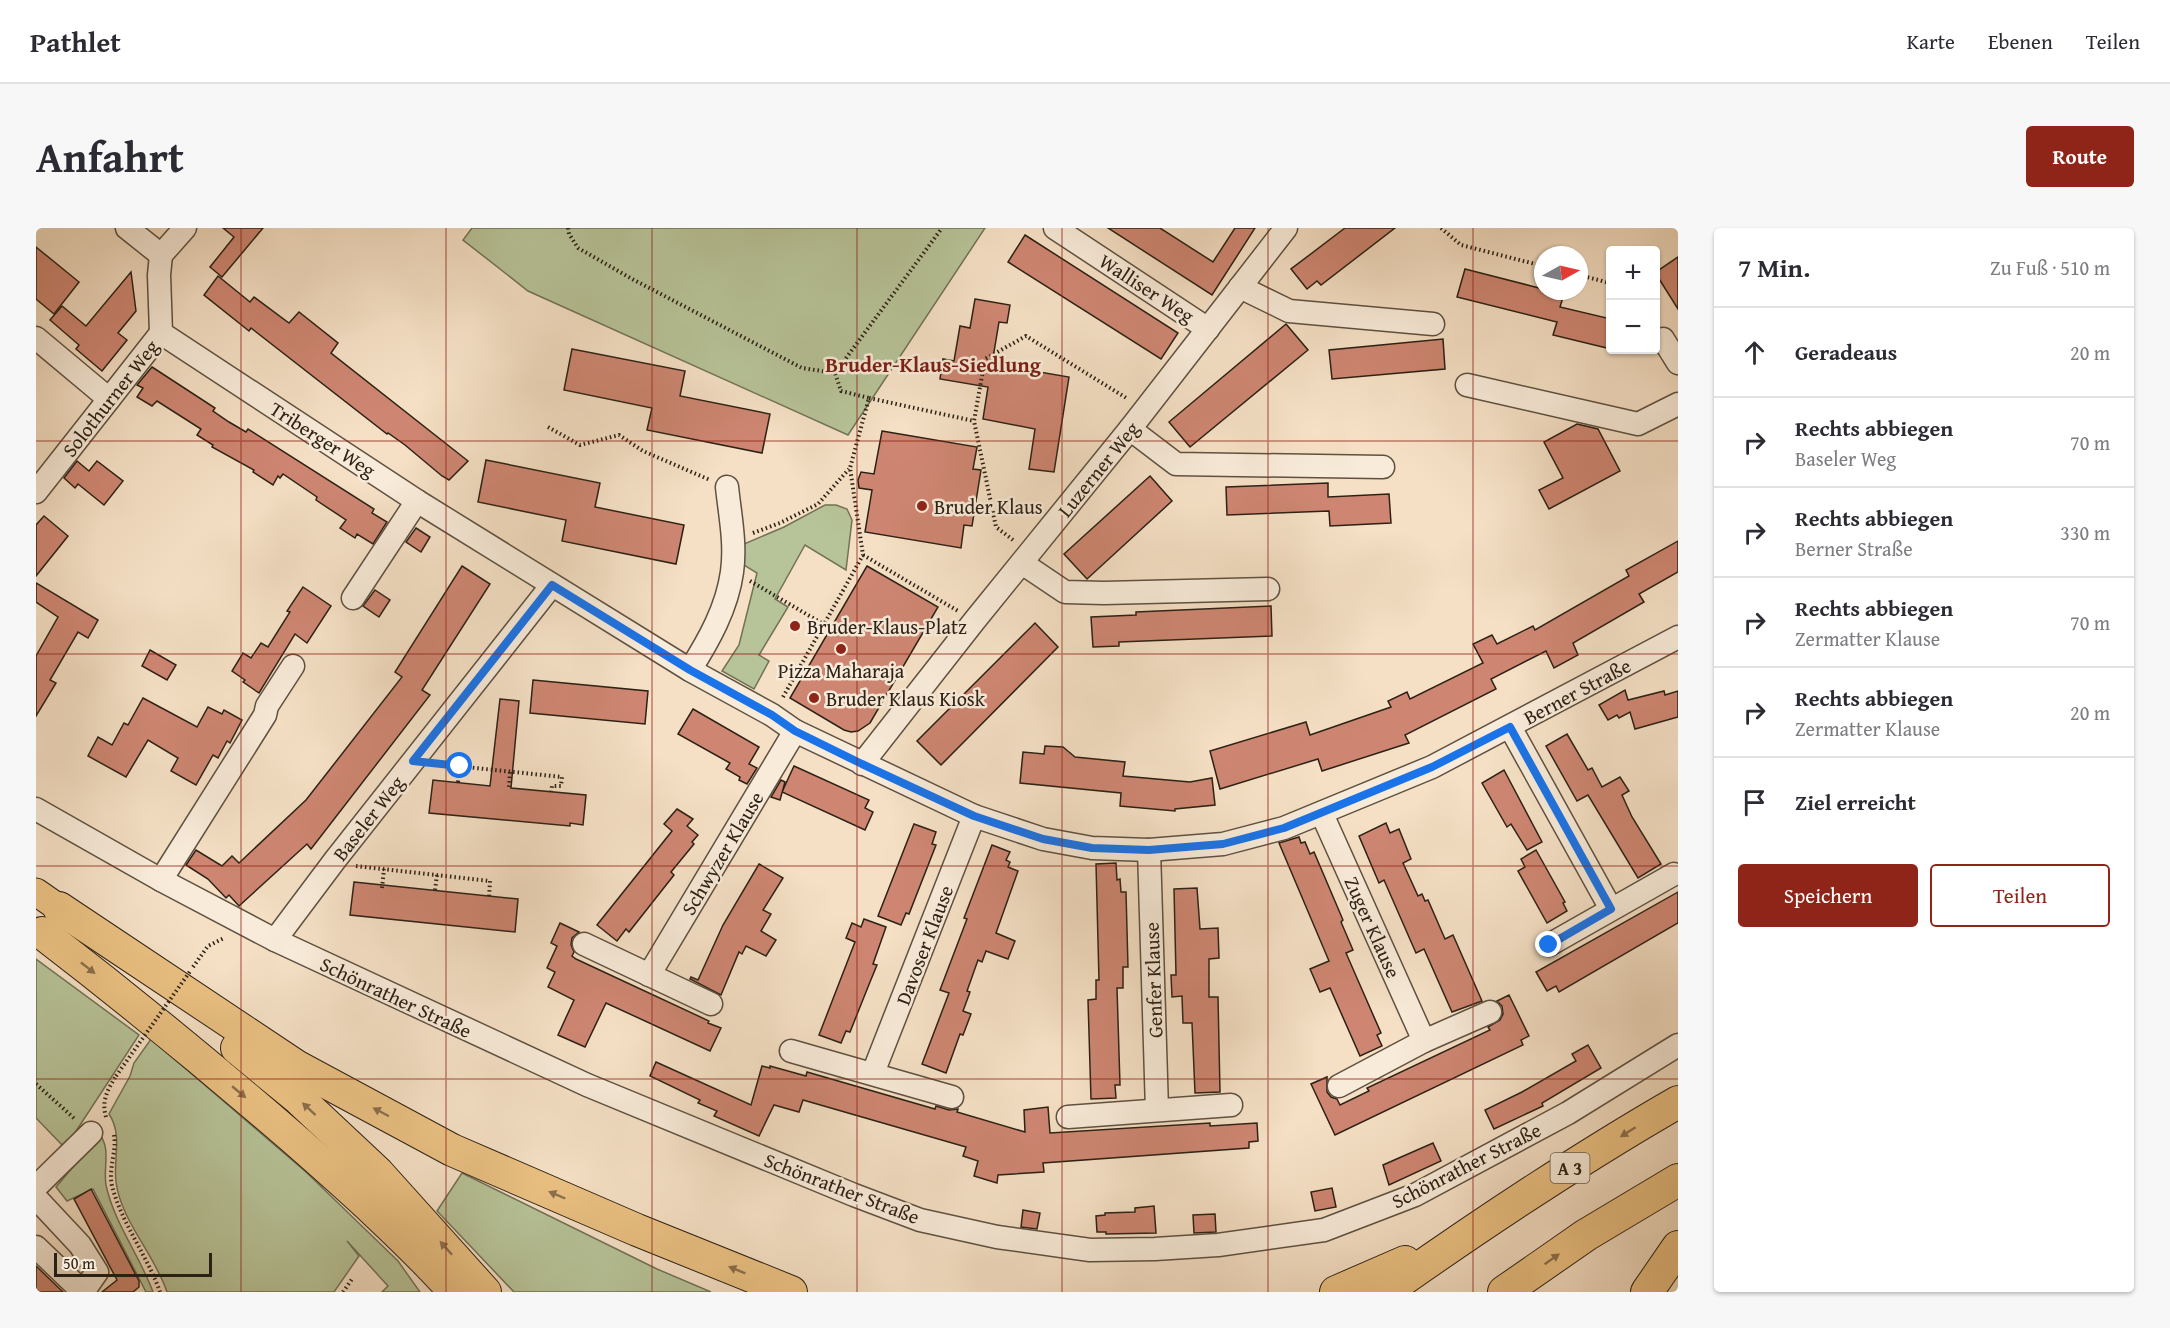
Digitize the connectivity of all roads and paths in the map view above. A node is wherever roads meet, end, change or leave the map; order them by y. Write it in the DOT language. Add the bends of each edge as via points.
graph roads {
  1 [pos="128,228"];
  2 [pos="185,228"];
  3 [pos="568,228"];
  4 [pos="942,228"];
  5 [pos="1055,228"];
  6 [pos="1286,228"];
  7 [pos="1441,228"];
  8 [pos="161,255"];
  9 [pos="1534,264"];
  10 [pos="1588,277"];
  11 [pos="1606,282"];
  12 [pos="1240,287"];
  13 [pos="1433,324"];
  14 [pos="1208,328"];
  15 [pos="161,333"];
  16 [pos="36,338"];
  17 [pos="1663,339"];
  18 [pos="1678,363"];
  19 [pos="835,373"];
  20 [pos="1467,385"];
  21 [pos="868,398"];
  22 [pos="109,399"];
  23 [pos="1678,404"];
  24 [pos="1145,410"];
  25 [pos="974,421"];
  26 [pos="548,427"];
  27 [pos="1131,429"];
  28 [pos="1383,466"];
  29 [pos="850,468"];
  30 [pos="727,487"];
  31 [pos="36,492"];
  32 [pos="417,501"];
  33 [pos="732,538"];
  34 [pos="863,555"];
  35 [pos="1026,558"];
  36 [pos="732,572"];
  37 [pos="552,585"];
  38 [pos="1268,590"];
  39 [pos="353,598"];
  40 [pos="975,620"];
  41 [pos="825,625"];
  42 [pos="1678,637"];
  43 [pos="293,666"];
  44 [pos="690,670"];
  45 [pos="772,715"];
  46 [pos="1510,727"];
  47 [pos="795,731"];
  48 [pos="413,761"];
  49 [pos="862,764"];
  50 [pos="460,766"];
  51 [pos="510,772"];
  52 [pos="458,782"];
  53 [pos="509,788"];
  54 [pos="551,792"];
  55 [pos="36,809"];
  56 [pos="1322,814"];
  57 [pos="974,816"];
  58 [pos="1149,850"];
  59 [pos="336,860"];
  60 [pos="384,868"];
  61 [pos="1674,873"];
  62 [pos="437,875"];
  63 [pos="161,880"];
  64 [pos="382,888"];
  65 [pos="435,891"];
  66 [pos="489,898"];
  67 [pos="1611,909"];
  68 [pos="48,915"];
  69 [pos="229,937"];
  70 [pos="275,940"];
  71 [pos="584,944"];
  72 [pos="1549,945"];
  73 [pos="649,975"];
  74 [pos="711,1004"];
  75 [pos="1490,1012"];
  76 [pos="1424,1041"];
  77 [pos="1678,1045"];
  78 [pos="791,1051"];
  79 [pos="873,1073"];
  80 [pos="36,1084"];
  81 [pos="1339,1086"];
  82 [pos="952,1097"];
  83 [pos="1678,1102"];
  84 [pos="1232,1105"];
  85 [pos="1157,1110"];
  86 [pos="1068,1117"];
  87 [pos="99,1126"];
  88 [pos="113,1132"];
  89 [pos="1678,1180"];
  90 [pos="36,1186"];
  91 [pos="36,1198"];
  92 [pos="1464,1236"];
  93 [pos="36,1247"];
  94 [pos="1678,1247"];
  95 [pos="352,1280"];
  96 [pos="454,1291"];
  97 [pos="160,1292"];
  98 [pos="343,1292"];
  99 [pos="485,1292"];
  100 [pos="791,1292"];
  101 [pos="1336,1292"];
  102 [pos="1384,1292"];
  103 [pos="1504,1292"];
  104 [pos="1647,1292"];
  1 -- 8 [label="street"];
  2 -- 8 [label="street"];
  3 -- 19 [label="path" via="578,248 634,280 802,368"];
  4 -- 19 [label="path"];
  5 -- 14 [label="street, Walliser Weg"];
  6 -- 12 [label="street, Luzerner Weg"];
  7 -- 9 [label="path" via="1461,245"];
  8 -- 15 [label="street"];
  10 -- 11 [label="path"];
  12 -- 13 [label="street" via="1289,311"];
  12 -- 14 [label="street, Luzerner Weg"];
  14 -- 24 [label="street, Luzerner Weg"];
  15 -- 22 [label="street, Solothurner Weg"];
  15 -- 32 [label="street, Triberger Weg"];
  16 -- 22 [label="street"];
  17 -- 18 [label="street"];
  19 -- 21 [label="path" via="841,391"];
  20 -- 23 [label="street" via="1638,424"];
  21 -- 25 [label="path"];
  21 -- 29 [label="path"];
  22 -- 31 [label="street, Solothurner Weg"];
  24 -- 25 [label="path" via="1026,336 986,359"];
  24 -- 27 [label="street, Luzerner Weg"];
  25 -- 35 [label="path" via="996,527"];
  26 -- 30 [label="path" via="580,445 619,435 643,451"];
  27 -- 28 [label="street" via="1176,464"];
  27 -- 35 [label="street, Luzerner Weg"];
  29 -- 33 [label="path" via="818,504 771,527"];
  29 -- 34 [label="path"];
  30 -- 33 [label="street"];
  32 -- 37 [label="street, Triberger Weg"];
  32 -- 39 [label="street"];
  33 -- 36 [label="street"];
  34 -- 40 [label="path"];
  34 -- 41 [label="path"];
  35 -- 38 [label="street" via="1065,592"];
  35 -- 40 [label="street, Luzerner Weg"];
  36 -- 41 [label="path"];
  36 -- 44 [label="street" via="717,626"];
  37 -- 44 [label="street, Berner Straße"];
  37 -- 48 [label="street, Baseler Weg"];
  40 -- 49 [label="street, Luzerner Weg"];
  41 -- 45 [label="path"];
  42 -- 46 [label="street, Berner Straße"];
  43 -- 63 [label="street"];
  44 -- 45 [label="street, Berner Straße"];
  45 -- 47 [label="street, Berner Straße"];
  46 -- 56 [label="street, Berner Straße" via="1432,767"];
  46 -- 67 [label="street"];
  47 -- 49 [label="street, Berner Straße"];
  47 -- 73 [label="street, Schwyzer Klause"];
  48 -- 50 [label="path"];
  48 -- 59 [label="street, Baseler Weg"];
  49 -- 57 [label="street, Berner Straße"];
  50 -- 51 [label="path"];
  50 -- 52 [label="path"];
  51 -- 53 [label="path"];
  51 -- 54 [label="path" via="562,777 561,786 552,786"];
  55 -- 63 [label="street, Schönrather Straße"];
  56 -- 58 [label="street, Berner Straße" via="1223,844"];
  56 -- 76 [label="street, Zuger Klause"];
  57 -- 58 [label="street, Berner Straße" via="1043,839 1092,848"];
  57 -- 79 [label="street, Davoser Klause"];
  58 -- 85 [label="street, Genfer Klause"];
  59 -- 60 [label="path"];
  59 -- 70 [label="street, Baseler Weg"];
  60 -- 62 [label="path"];
  60 -- 64 [label="path"];
  61 -- 67 [label="street"];
  62 -- 65 [label="path"];
  62 -- 66 [label="path" via="490,880"];
  63 -- 70 [label="street, Schönrather Straße"];
  67 -- 72 [label="street"];
  68 -- 96 [label="highway, one-way" via="125,997 354,1191"];
  99 -- 68 [label="highway, one-way" via="378,1173 299,1099"];
  100 -- 68 [label="highway, one-way" via="452,1150 296,1066"];
  69 -- 87 [label="path, bridge" via="215,941 203,952 116,1076 105,1096 105,1114"];
  70 -- 77 [label="street, Schönrather Straße" via="587,1084 854,1195 931,1222 997,1237 1090,1250 1218,1245 1324,1230 1415,1195 1568,1113"];
  71 -- 73 [label="street"];
  73 -- 74 [label="street"];
  75 -- 76 [label="street"];
  76 -- 81 [label="street"];
  78 -- 79 [label="street"];
  79 -- 82 [label="street"];
  80 -- 87 [label="path"];
  83 -- 92 [label="highway, A 3, one-way"];
  84 -- 85 [label="street"];
  85 -- 86 [label="street"];
  87 -- 90 [label="street"];
  88 -- 97 [label="path" via="111,1183"];
  103 -- 89 [label="highway, one-way" via="1586,1235"];
  91 -- 93 [label="street" via="80,1245 97,1272 83,1292"];
  92 -- 101 [label="highway"];
  92 -- 102 [label="highway, A 3"];
  94 -- 104 [label="highway"];
  95 -- 98 [label="path"];
}
